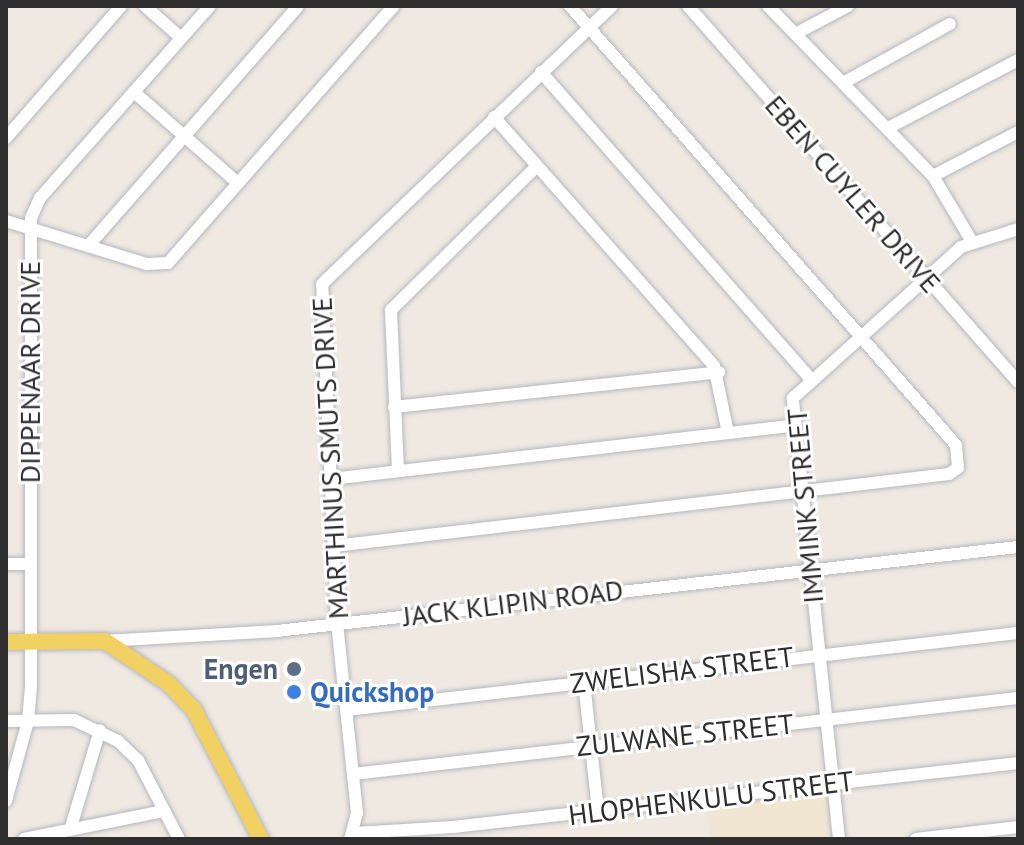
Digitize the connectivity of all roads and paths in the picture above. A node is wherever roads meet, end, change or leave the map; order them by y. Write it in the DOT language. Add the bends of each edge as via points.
graph roads {
  1 [pos="121,6"];
  2 [pos="145,6"];
  3 [pos="210,6"];
  4 [pos="298,6"];
  5 [pos="394,6"];
  6 [pos="570,6"];
  7 [pos="612,6"];
  8 [pos="688,6"];
  9 [pos="768,6"];
  10 [pos="848,6"];
  11 [pos="950,24"];
  12 [pos="589,28"];
  13 [pos="795,34"];
  14 [pos="181,38"];
  15 [pos="1018,60"];
  16 [pos="541,72"];
  17 [pos="843,83"];
  18 [pos="134,92"];
  19 [pos="494,117"];
  20 [pos="888,128"];
  21 [pos="1018,132"];
  22 [pos="183,137"];
  23 [pos="6,138"];
  24 [pos="537,166"];
  25 [pos="933,176"];
  26 [pos="238,183"];
  27 [pos="6,221"];
  28 [pos="30,229"];
  29 [pos="1018,229"];
  30 [pos="971,240"];
  31 [pos="89,245"];
  32 [pos="926,278"];
  33 [pos="860,336"];
  34 [pos="719,372"];
  35 [pos="811,379"];
  36 [pos="1018,382"];
  37 [pos="394,407"];
  38 [pos="792,426"];
  39 [pos="728,433"];
  40 [pos="398,471"];
  41 [pos="331,479"];
  42 [pos="801,492"];
  43 [pos="334,546"];
  44 [pos="1018,547"];
  45 [pos="6,564"];
  46 [pos="30,564"];
  47 [pos="809,569"];
  48 [pos="337,623"];
  49 [pos="1018,633"];
  50 [pos="32,641"];
  51 [pos="105,641"];
  52 [pos="6,642"];
  53 [pos="818,654"];
  54 [pos="584,682"];
  55 [pos="1018,698"];
  56 [pos="346,710"];
  57 [pos="826,720"];
  58 [pos="6,721"];
  59 [pos="28,721"];
  60 [pos="100,730"];
  61 [pos="591,746"];
  62 [pos="1018,763"];
  63 [pos="353,774"];
  64 [pos="833,784"];
  65 [pos="6,801"];
  66 [pos="164,811"];
  67 [pos="598,811"];
  68 [pos="1018,827"];
  69 [pos="70,830"];
  70 [pos="353,836"];
  71 [pos="24,839"];
  72 [pos="179,839"];
  73 [pos="261,839"];
  74 [pos="839,839"];
  75 [pos="916,839"];
  1 -- 23 [label="street"];
  2 -- 14 [label="street"];
  3 -- 14 [label="street, DIPPENAAR DRIVE"];
  4 -- 22 [label="street"];
  5 -- 26 [label="street"];
  6 -- 12 [label="street"];
  7 -- 12 [label="street, MARTHINUS SMUTS DRIVE"];
  8 -- 32 [label="street, EBEN CUYLER DRIVE"];
  9 -- 13 [label="street"];
  10 -- 13 [label="street"];
  11 -- 17 [label="street"];
  12 -- 16 [label="street, MARTHINUS SMUTS DRIVE"];
  12 -- 33 [label="street"];
  13 -- 17 [label="street"];
  14 -- 18 [label="street, DIPPENAAR DRIVE"];
  15 -- 20 [label="street"];
  16 -- 19 [label="street, MARTHINUS SMUTS DRIVE"];
  16 -- 35 [label="street"];
  17 -- 20 [label="street"];
  18 -- 22 [label="street"];
  18 -- 28 [label="street, DIPPENAAR DRIVE" via="40,198"];
  19 -- 24 [label="street"];
  19 -- 41 [label="street, MARTHINUS SMUTS DRIVE" via="322,284"];
  20 -- 25 [label="street"];
  21 -- 25 [label="street"];
  22 -- 26 [label="street"];
  22 -- 31 [label="street"];
  24 -- 34 [label="street"];
  24 -- 37 [label="street" via="391,310"];
  25 -- 30 [label="street"];
  26 -- 31 [label="street" via="165,265"];
  27 -- 28 [label="street"];
  28 -- 31 [label="street"];
  28 -- 46 [label="street, DIPPENAAR DRIVE"];
  29 -- 30 [label="street"];
  30 -- 32 [label="street, IMMINK STREET"];
  32 -- 33 [label="street, IMMINK STREET"];
  32 -- 36 [label="street, EBEN CUYLER DRIVE"];
  33 -- 35 [label="street, IMMINK STREET"];
  33 -- 42 [label="street" via="959,448 958,468 949,474"];
  34 -- 37 [label="street"];
  34 -- 39 [label="street"];
  35 -- 38 [label="street, IMMINK STREET" via="793,398"];
  37 -- 40 [label="street"];
  38 -- 39 [label="street"];
  38 -- 42 [label="street, IMMINK STREET"];
  39 -- 40 [label="street"];
  40 -- 41 [label="street"];
  41 -- 43 [label="street, MARTHINUS SMUTS DRIVE"];
  42 -- 43 [label="street"];
  42 -- 47 [label="street, IMMINK STREET"];
  43 -- 48 [label="street, MARTHINUS SMUTS DRIVE"];
  44 -- 47 [label="street, JACK KLIPIN ROAD"];
  45 -- 46 [label="street"];
  46 -- 50 [label="street, DIPPENAAR DRIVE"];
  47 -- 48 [label="street, JACK KLIPIN ROAD"];
  47 -- 53 [label="street, IMMINK STREET"];
  48 -- 51 [label="street, JACK KLIPIN ROAD" via="197,639"];
  48 -- 56 [label="street, MARTHINUS SMUTS DRIVE"];
  49 -- 53 [label="street, ZWELISHA STREET"];
  50 -- 51 [label="main road, JACK KLIPIN ROAD"];
  50 -- 52 [label="main road, JACK KLIPIN ROAD"];
  50 -- 59 [label="street, DIPPENAAR DRIVE"];
  51 -- 73 [label="main road" via="169,684 194,710"];
  53 -- 54 [label="street, ZWELISHA STREET"];
  53 -- 57 [label="street, IMMINK STREET"];
  54 -- 56 [label="street, ZWELISHA STREET"];
  54 -- 61 [label="street"];
  55 -- 57 [label="street, ZULWANE STREET"];
  56 -- 63 [label="street, MARTHINUS SMUTS DRIVE"];
  57 -- 61 [label="street, ZULWANE STREET"];
  57 -- 64 [label="street, IMMINK STREET"];
  58 -- 59 [label="street"];
  59 -- 60 [label="street" via="74,720"];
  59 -- 65 [label="street, DIPPENAAR DRIVE"];
  60 -- 66 [label="street" via="134,754"];
  60 -- 69 [label="street"];
  61 -- 63 [label="street, ZULWANE STREET"];
  61 -- 67 [label="street"];
  62 -- 64 [label="street, HLOPHENKULU STREET"];
  63 -- 70 [label="street, MARTHINUS SMUTS DRIVE"];
  64 -- 67 [label="street, HLOPHENKULU STREET"];
  64 -- 74 [label="street, IMMINK STREET"];
  66 -- 69 [label="street"];
  66 -- 72 [label="street"];
  67 -- 70 [label="street, HLOPHENKULU STREET"];
  68 -- 75 [label="street"];
  69 -- 71 [label="street"];
}
